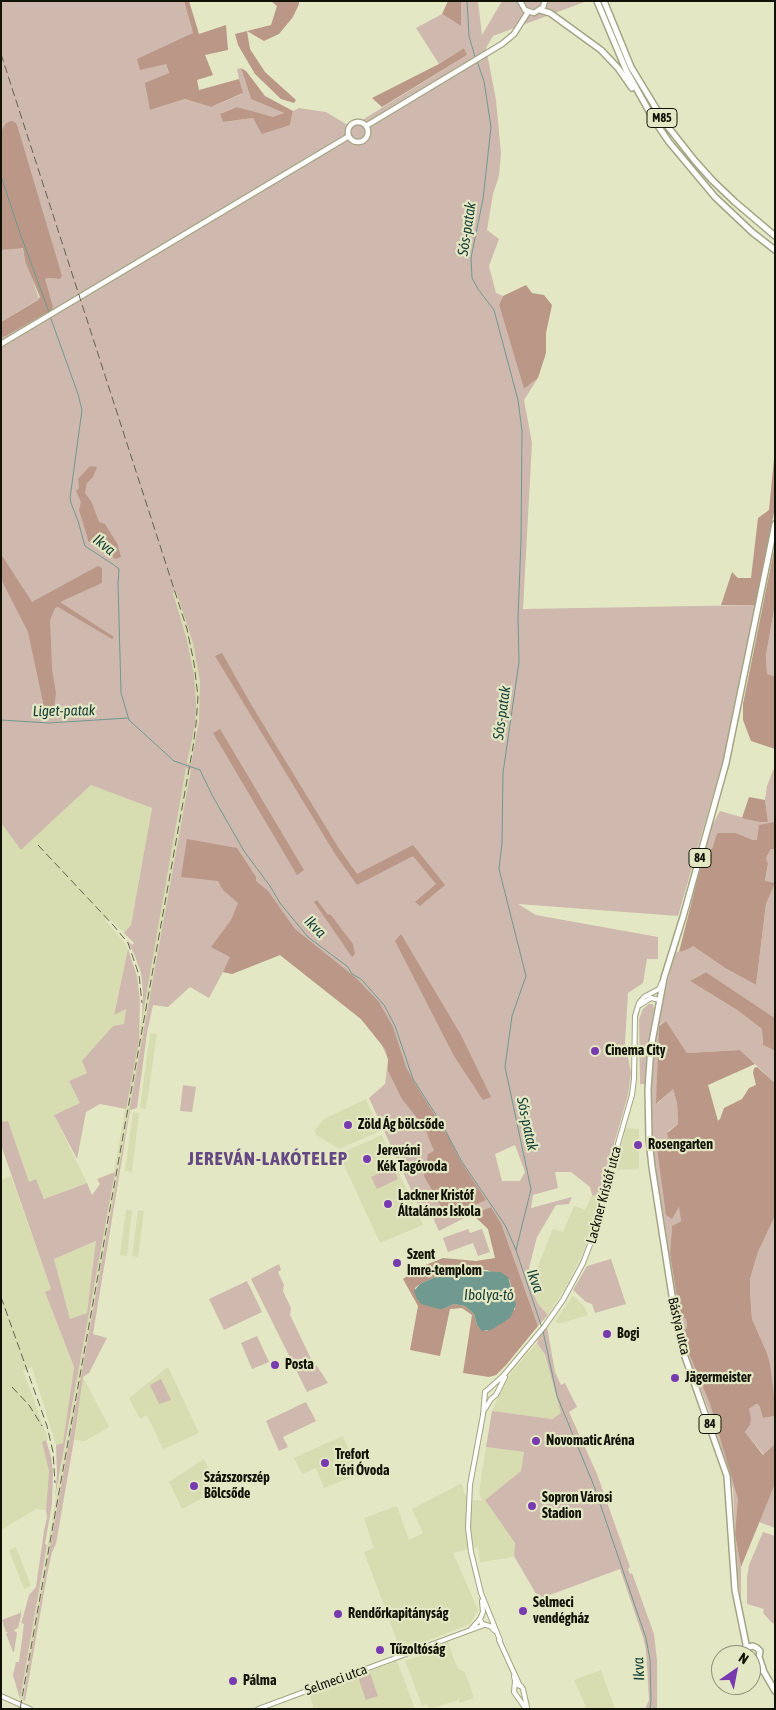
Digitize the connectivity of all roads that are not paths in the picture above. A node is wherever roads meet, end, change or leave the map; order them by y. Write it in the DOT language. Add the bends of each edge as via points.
graph roads {
  1 [pos="520,1"];
  2 [pos="545,1"];
  3 [pos="597,1"];
  4 [pos="604,1"];
  5 [pos="540,10"];
  6 [pos="528,12"];
  7 [pos="639,96"];
  8 [pos="366,126"];
  9 [pos="349,136"];
  10 [pos="775,236"];
  11 [pos="775,250"];
  12 [pos="1,344"];
  13 [pos="775,524"];
  14 [pos="664,978"];
  15 [pos="649,996"];
  16 [pos="660,1000"];
  17 [pos="657,1013"];
  18 [pos="514,1363"];
  19 [pos="489,1387"];
  20 [pos="497,1392"];
  21 [pos="485,1395"];
  22 [pos="491,1399"];
  23 [pos="483,1415"];
  24 [pos="480,1593"];
  25 [pos="490,1616"];
  26 [pos="481,1617"];
  27 [pos="485,1625"];
  28 [pos="470,1630"];
  29 [pos="744,1633"];
  30 [pos="500,1640"];
  31 [pos="745,1645"];
  32 [pos="752,1645"];
  33 [pos="761,1662"];
  34 [pos="512,1669"];
  35 [pos="761,1669"];
  36 [pos="764,1672"];
  37 [pos="520,1686"];
  38 [pos="514,1687"];
  39 [pos="775,1691"];
  40 [pos="523,1693"];
  41 [pos="1,1696"];
  42 [pos="518,1696"];
  43 [pos="30,1709"];
  44 [pos="258,1709"];
  45 [pos="527,1709"];
  1 -- 6 [label="main road"];
  2 -- 5 [label="main road"];
  3 -- 7 [label="main road, M85"];
  4 -- 10 [label="main road, M85" via="631,67 669,128 713,181"];
  5 -- 6 [label="main road"];
  5 -- 7 [label="main road" via="550,13 601,50"];
  6 -- 8 [label="main road" via="514,34 502,44"];
  7 -- 11 [label="main road, M85" via="669,142 705,187"];
  8 -- 9 [label="main road" via="358,122 352,124"];
  8 -- 9 [label="main road" via="368,132 363,140"];
  9 -- 12 [label="main road"];
  13 -- 14 [label="main road, 84" via="726,764"];
  14 -- 15 [label="street, Lackner Kristóf utca" via="659,988"];
  14 -- 16 [label="main road, 84"];
  15 -- 16 [label="street"];
  15 -- 17 [label="street" via="657,1004"];
  15 -- 18 [label="street, Lackner Kristóf utca" via="640,1001 638,1007 632,1095 589,1250 563,1300"];
  16 -- 17 [label="main road, 84"];
  17 -- 29 [label="main road, Bástya utca / 84" via="648,1089 652,1167 677,1326 727,1476 735,1590"];
  18 -- 19 [label="street, Lackner Kristóf utca" via="498,1382"];
  18 -- 20 [label="street, Lackner Kristóf utca"];
  19 -- 20 [label="street"];
  19 -- 21 [label="street, Lackner Kristóf utca"];
  20 -- 22 [label="street, Lackner Kristóf utca"];
  21 -- 22 [label="street"];
  21 -- 23 [label="street, Lackner Kristóf utca"];
  22 -- 23 [label="street, Lackner Kristóf utca"];
  23 -- 24 [label="street, Lackner Kristóf utca" via="467,1520 470,1552"];
  24 -- 25 [label="street, Lackner Kristóf utca"];
  24 -- 26 [label="street, Lackner Kristóf utca"];
  25 -- 26 [label="street"];
  25 -- 27 [label="street"];
  25 -- 30 [label="street, Lackner Kristóf utca"];
  26 -- 27 [label="street, Lackner Kristóf utca"];
  26 -- 28 [label="street, Selmeci utca"];
  27 -- 28 [label="street, Selmeci utca"];
  27 -- 30 [label="street, Lackner Kristóf utca" via="493,1629"];
  28 -- 44 [label="street, Selmeci utca"];
  29 -- 31 [label="main road, Bástya utca / 84"];
  29 -- 32 [label="main road, Bástya utca / 84"];
  30 -- 34 [label="street, Lackner Kristóf utca"];
  33 -- 36 [label="main road, 84"];
  34 -- 37 [label="street, Lackner Kristóf utca"];
  34 -- 38 [label="street, Lackner Kristóf utca"];
  35 -- 36 [label="main road, 84"];
  36 -- 39 [label="main road, 84"];
  37 -- 38 [label="street"];
  37 -- 40 [label="street, Lackner Kristóf utca"];
  38 -- 42 [label="street, Lackner Kristóf utca"];
  40 -- 42 [label="street"];
  40 -- 45 [label="street, Lackner Kristóf utca"];
  41 -- 43 [label="street"];
  42 -- 45 [label="street, Lackner Kristóf utca"];
}
